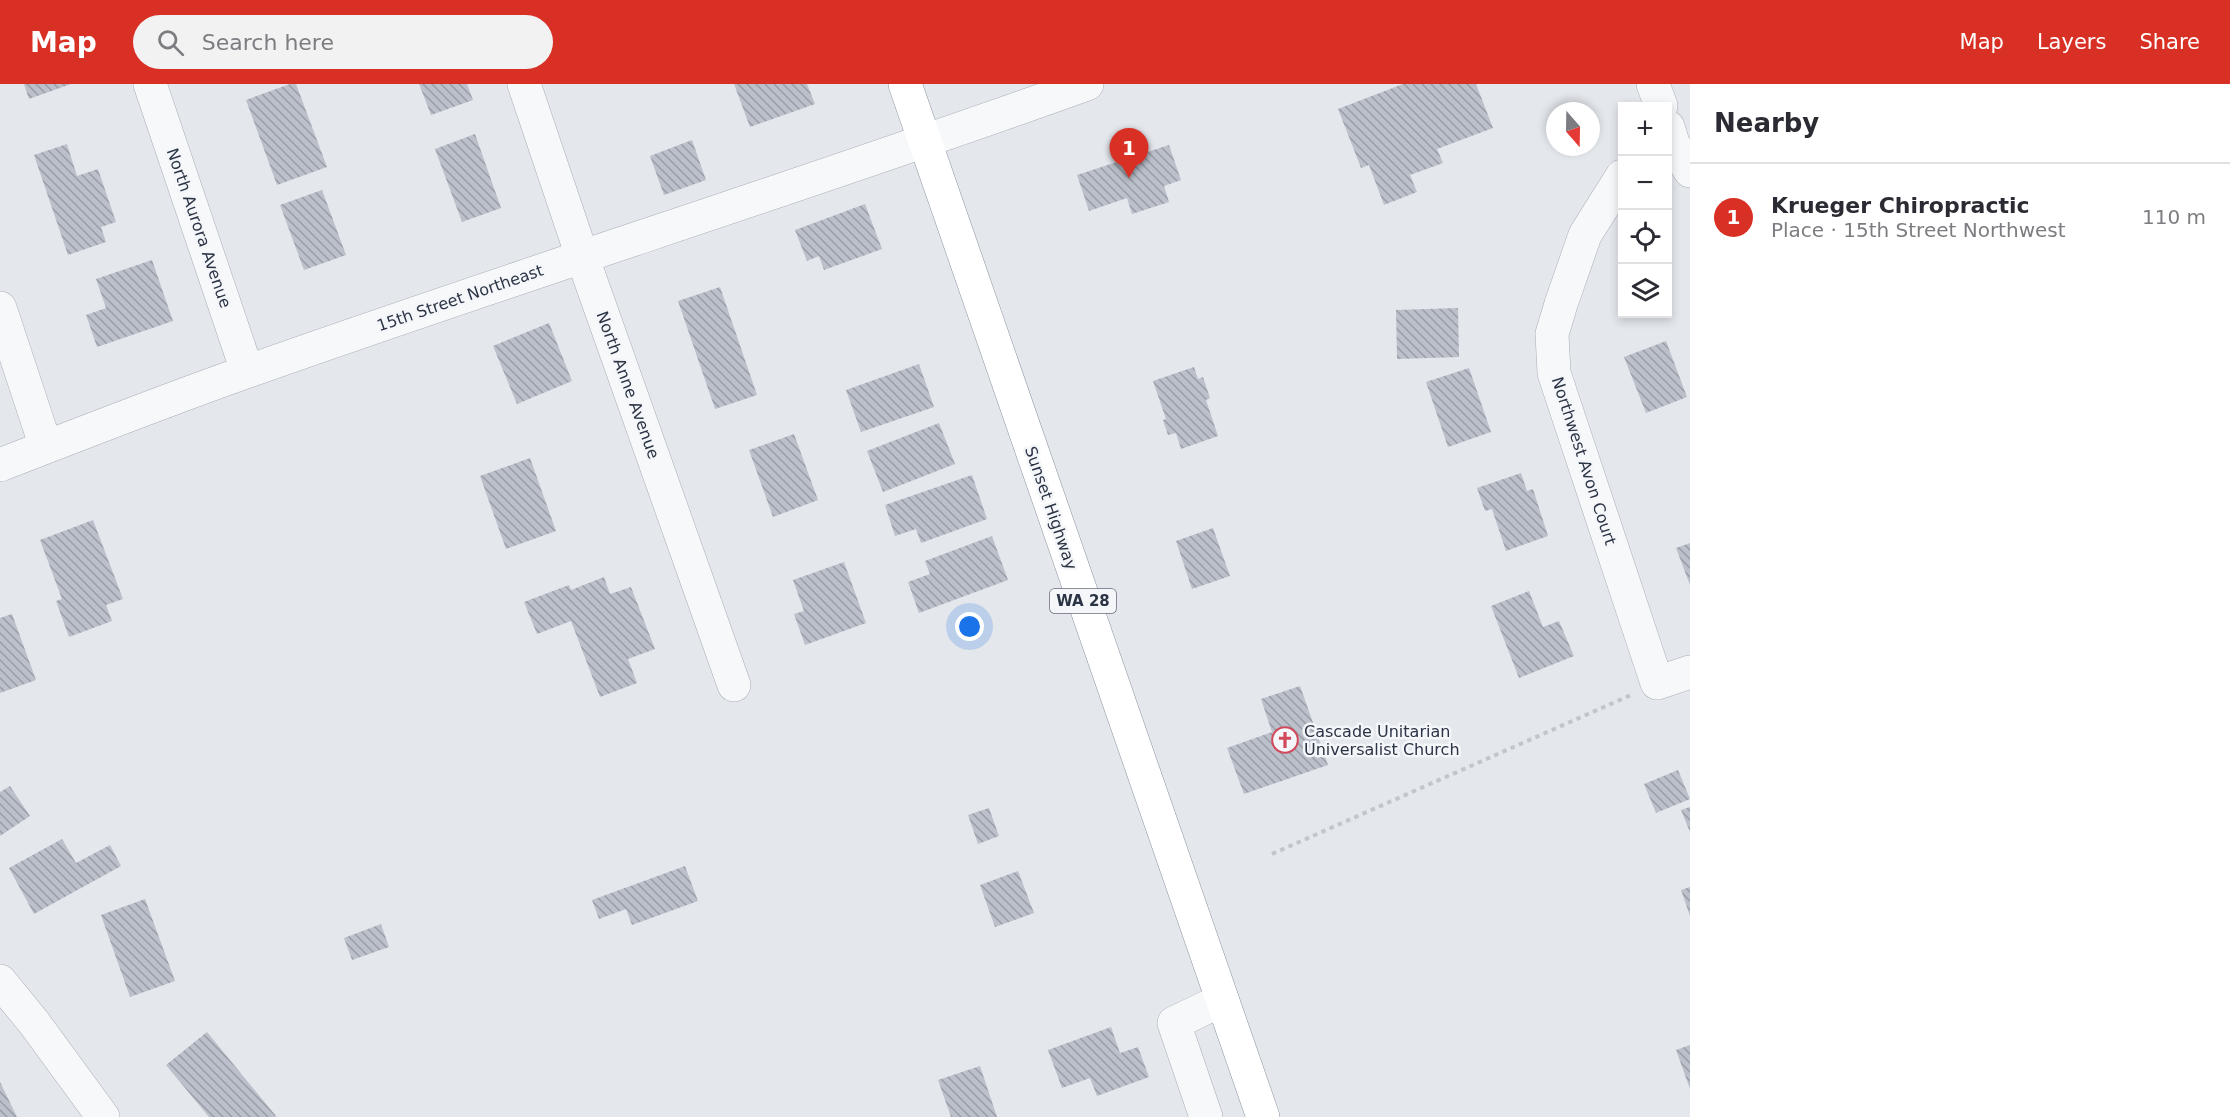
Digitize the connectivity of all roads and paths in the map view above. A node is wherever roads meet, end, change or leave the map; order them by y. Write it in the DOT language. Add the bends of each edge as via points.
graph roads {
  1 [pos="150,84"];
  2 [pos="524,84"];
  3 [pos="905,84"];
  4 [pos="1087,84"];
  5 [pos="1653,84"];
  6 [pos="1660,102"];
  7 [pos="1672,140"];
  8 [pos="925,143"];
  9 [pos="1690,171"];
  10 [pos="1618,184"];
  11 [pos="582,256"];
  12 [pos="0,308"];
  13 [pos="247,371"];
  14 [pos="46,447"];
  15 [pos="0,465"];
  16 [pos="1690,672"];
  17 [pos="1657,683"];
  18 [pos="735,685"];
  19 [pos="1272,854"];
  20 [pos="0,981"];
  21 [pos="1222,1000"];
  22 [pos="103,1117"];
  23 [pos="1206,1117"];
  24 [pos="1263,1117"];
  1 -- 13 [label="street, North Aurora Avenue"];
  2 -- 11 [label="street, North Anne Avenue"];
  3 -- 8 [label="highway, Sunset Highway / WA 28"];
  4 -- 8 [label="street, 15th Street Northeast"];
  5 -- 6 [label="street"];
  7 -- 9 [label="street"];
  8 -- 11 [label="street, 15th Street Northeast"];
  8 -- 21 [label="highway, Sunset Highway / WA 28"];
  10 -- 17 [label="street, Northwest Avon Court" via="1585,235 1561,304 1552,334 1554,373"];
  11 -- 13 [label="street, 15th Street Northeast"];
  11 -- 18 [label="street, North Anne Avenue"];
  12 -- 14 [label="street"];
  13 -- 14 [label="street, 15th Street Northeast"];
  14 -- 15 [label="street, 15th Street Northeast"];
  16 -- 17 [label="street"];
  17 -- 19 [label="path"];
  20 -- 22 [label="street"];
  21 -- 23 [label="street" via="1174,1023"];
  21 -- 24 [label="highway, Sunset Highway / WA 28"];
}
